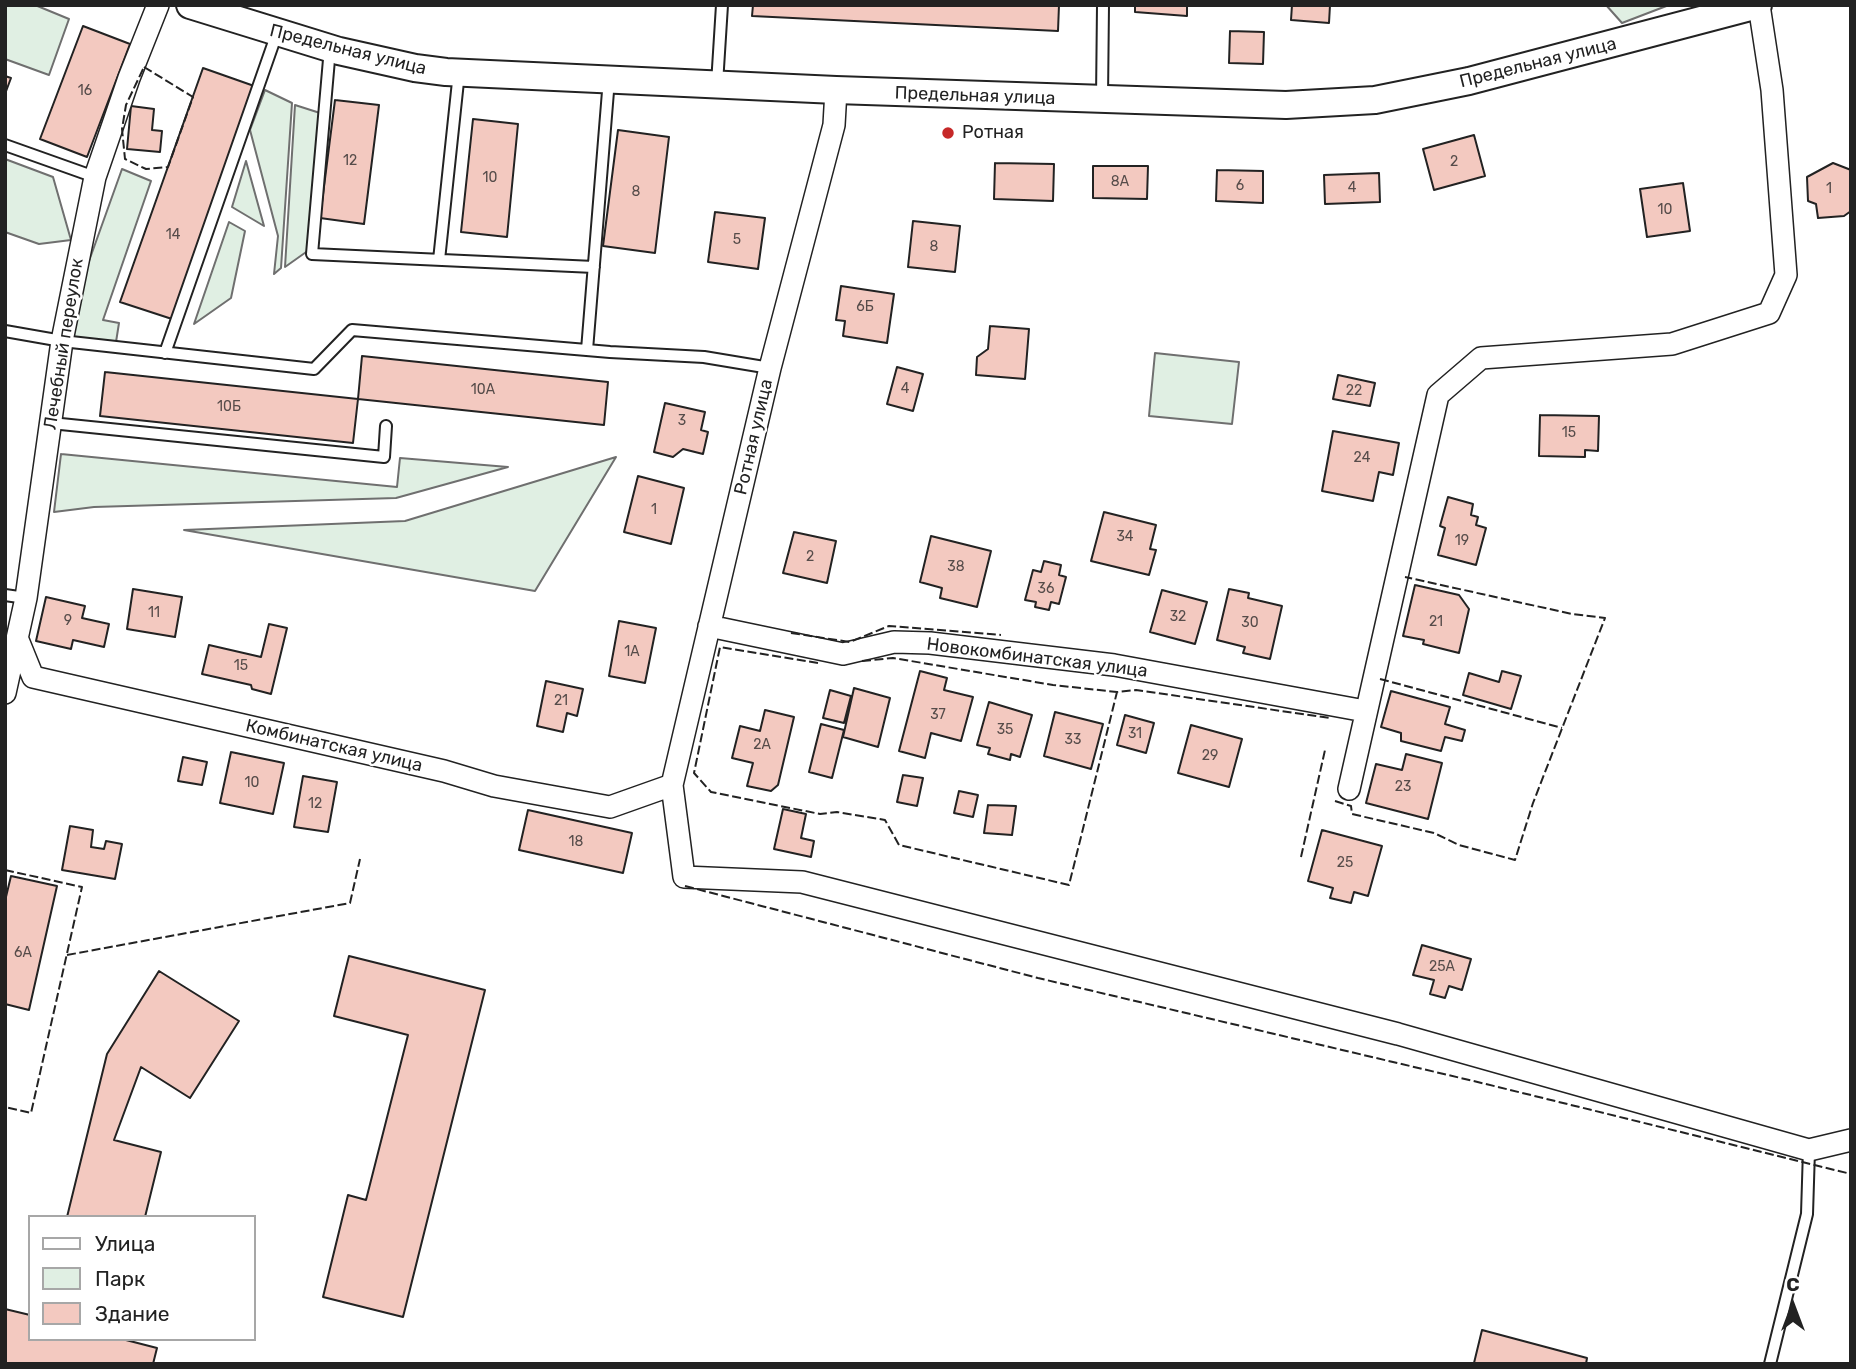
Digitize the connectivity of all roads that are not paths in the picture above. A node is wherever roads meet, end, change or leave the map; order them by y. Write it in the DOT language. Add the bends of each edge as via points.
graph roads {
  1 [pos="158,5"];
  2 [pos="190,5"];
  3 [pos="722,5"];
  4 [pos="1104,5"];
  5 [pos="1759,5"];
  6 [pos="278,33"];
  7 [pos="330,48"];
  8 [pos="458,72"];
  9 [pos="609,79"];
  10 [pos="718,84"];
  11 [pos="836,90"];
  12 [pos="1102,101"];
  13 [pos="5,145"];
  14 [pos="94,177"];
  15 [pos="439,260"];
  16 [pos="594,267"];
  17 [pos="5,331"];
  18 [pos="62,341"];
  19 [pos="587,350"];
  20 [pos="165,353"];
  21 [pos="770,369"];
  22 [pos="51,423"];
  23 [pos="386,426"];
  24 [pos="16,597"];
  25 [pos="709,626"];
  26 [pos="18,640"];
  27 [pos="5,693"];
  28 [pos="1365,712"];
  29 [pos="671,785"];
  30 [pos="1349,789"];
  31 [pos="1851,1140"];
  32 [pos="1809,1150"];
  33 [pos="1770,1364"];
  1 -- 14 [label="street, Лечебный переулок"];
  2 -- 6 [label="street, Предельная улица"];
  3 -- 10 [label="lane"];
  4 -- 12 [label="lane"];
  5 -- 12 [label="street, Предельная улица" via="1469,81 1375,100 1286,105"];
  5 -- 28 [label="street" via="1772,90 1786,275 1769,313 1672,344 1481,358 1438,395"];
  6 -- 7 [label="street, Предельная улица"];
  6 -- 20 [label="lane"];
  7 -- 8 [label="street, Предельная улица" via="415,68"];
  7 -- 15 [label="lane" via="312,254"];
  8 -- 9 [label="street, Предельная улица"];
  8 -- 15 [label="lane"];
  9 -- 10 [label="street, Предельная улица"];
  9 -- 16 [label="lane"];
  10 -- 11 [label="street, Предельная улица"];
  11 -- 12 [label="street, Предельная улица"];
  11 -- 21 [label="street, Ротная улица" via="834,125"];
  13 -- 14 [label="lane"];
  14 -- 18 [label="street, Лечебный переулок"];
  15 -- 16 [label="lane"];
  16 -- 19 [label="lane"];
  17 -- 18 [label="lane"];
  18 -- 20 [label="lane"];
  18 -- 22 [label="street, Лечебный переулок"];
  19 -- 20 [label="lane" via="352,330 314,369"];
  19 -- 21 [label="lane" via="704,357"];
  21 -- 25 [label="street, Ротная улица"];
  22 -- 23 [label="lane" via="384,457"];
  22 -- 24 [label="street, Лечебный переулок"];
  24 -- 26 [label="street, Лечебный переулок"];
  25 -- 28 [label="street, Новокомбинатская улица" via="843,654 894,642 930,643 1114,665"];
  25 -- 29 [label="street, Ротная улица"];
  26 -- 27 [label="street, Лечебный переулок"];
  26 -- 29 [label="street, Комбинатская улица" via="33,677 494,786 610,807"];
  28 -- 30 [label="street"];
  29 -- 32 [label="street" via="684,877 802,882 1398,1034"];
  31 -- 32 [label="street"];
  32 -- 33 [label="lane" via="1807,1214"];
}
